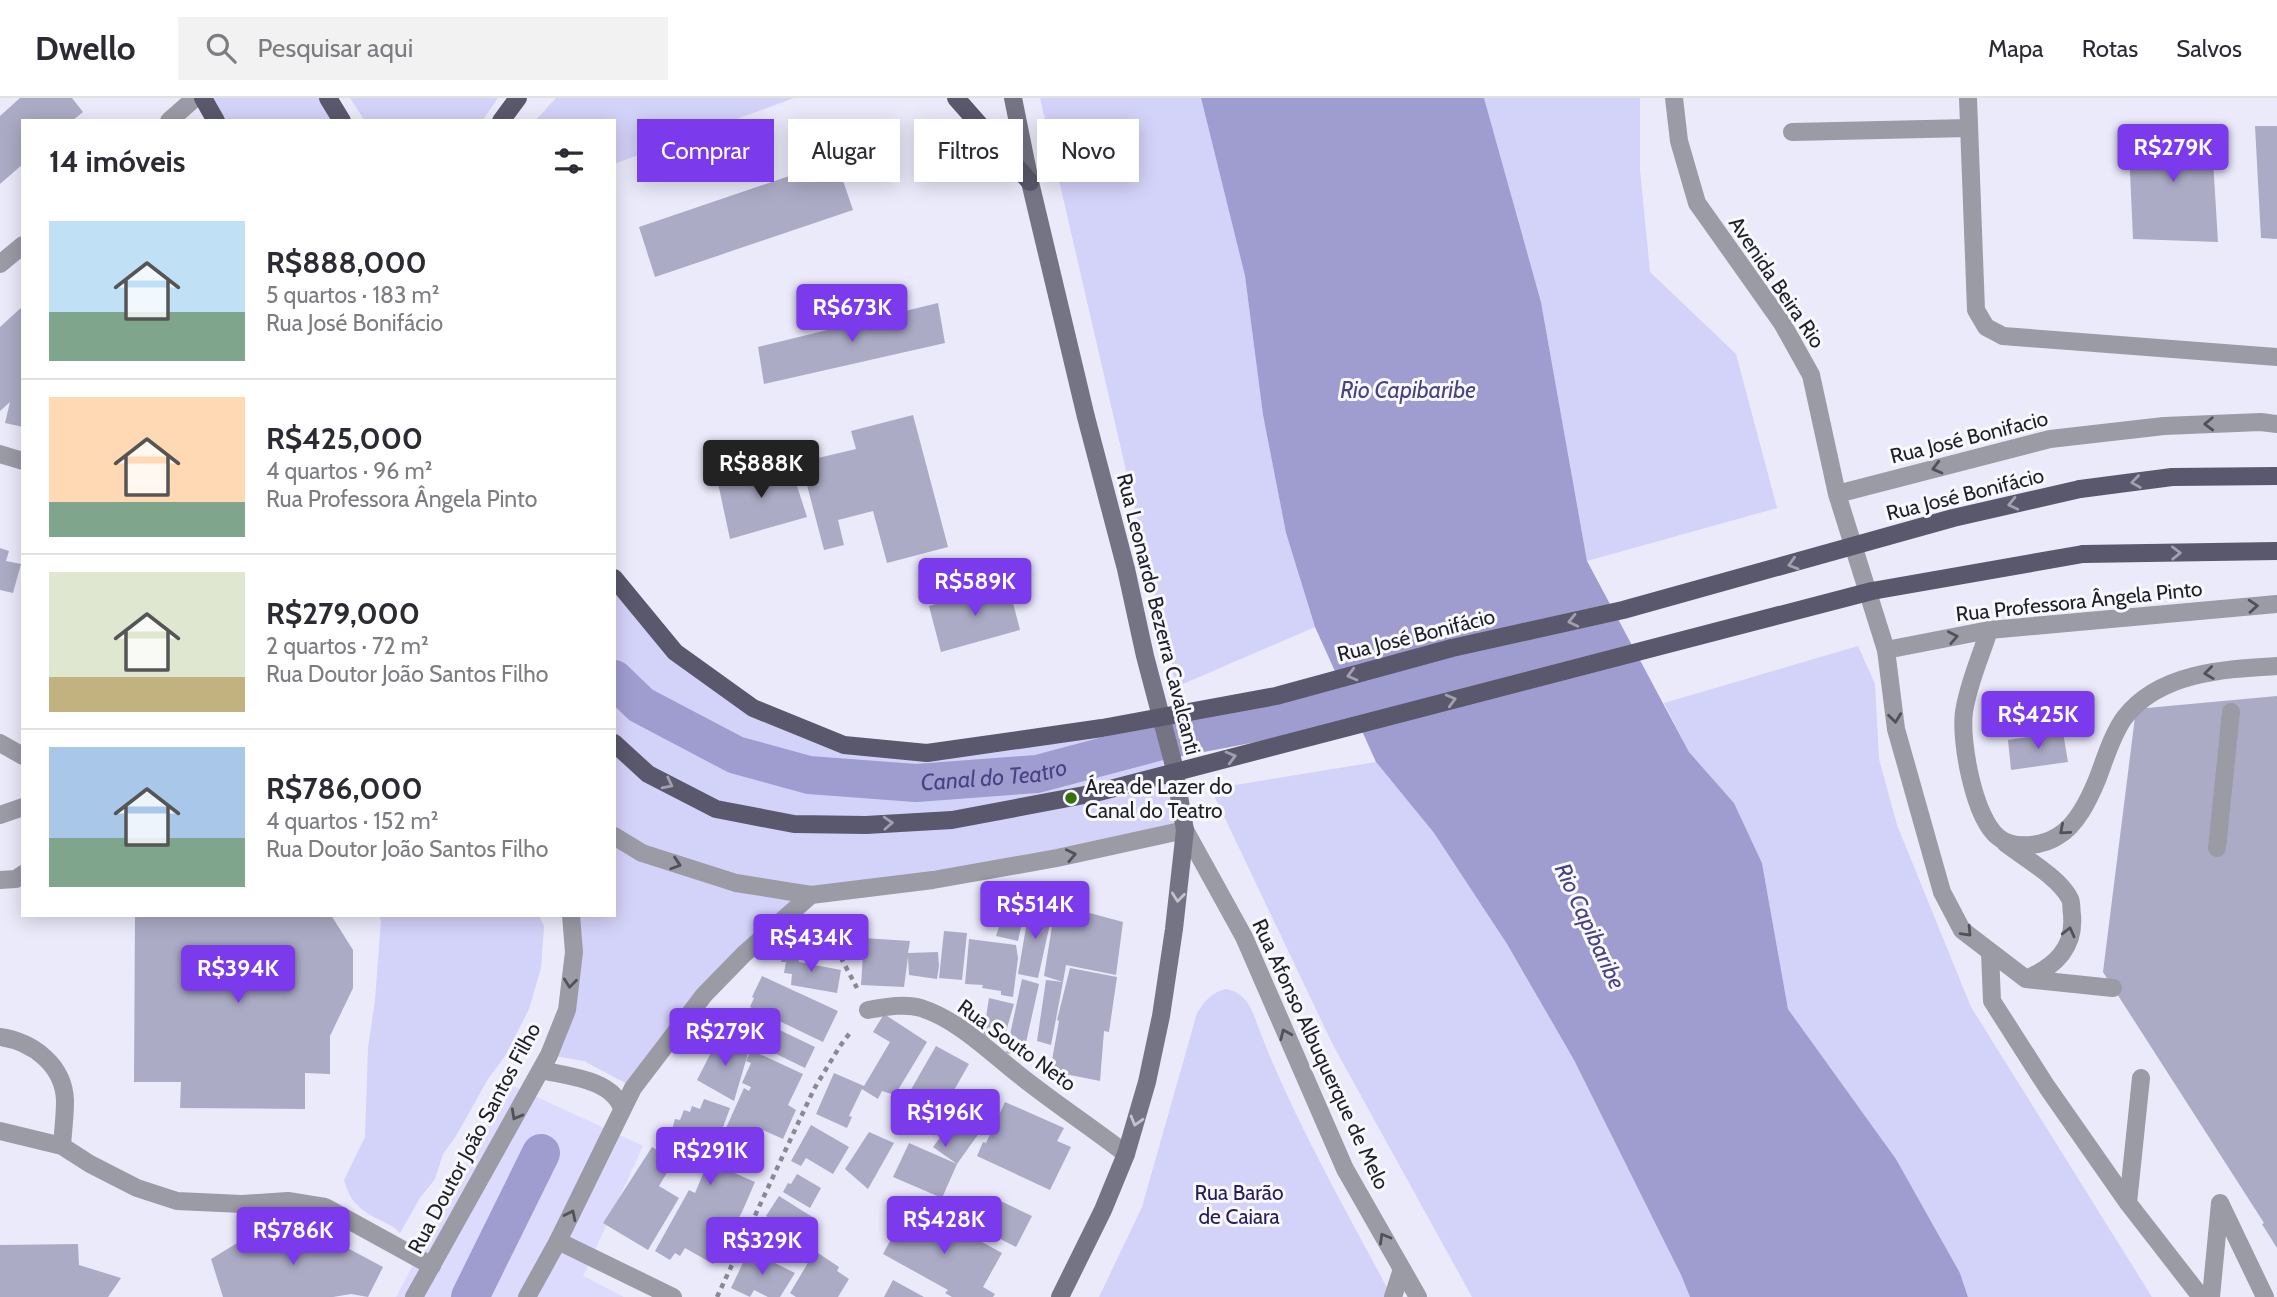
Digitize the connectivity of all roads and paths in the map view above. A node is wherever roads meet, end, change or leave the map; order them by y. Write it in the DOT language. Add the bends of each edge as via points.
graph roads {
  1 [pos="195,98"];
  2 [pos="203,98"];
  3 [pos="328,98"];
  4 [pos="518,98"];
  5 [pos="956,98"];
  6 [pos="1013,98"];
  7 [pos="1674,98"];
  8 [pos="1968,98"];
  9 [pos="171,119"];
  10 [pos="215,119"];
  11 [pos="341,119"];
  12 [pos="502,119"];
  13 [pos="1969,128"];
  14 [pos="1792,132"];
  15 [pos="1030,182"];
  16 [pos="21,247"];
  17 [pos="0,264"];
  18 [pos="2277,357"];
  19 [pos="2277,424"];
  20 [pos="0,454"];
  21 [pos="21,460"];
  22 [pos="2277,476"];
  23 [pos="1837,494"];
  24 [pos="2277,551"];
  25 [pos="616,580"];
  26 [pos="2277,604"];
  27 [pos="1989,630"];
  28 [pos="1886,650"];
  29 [pos="2277,666"];
  30 [pos="2231,712"];
  31 [pos="0,743"];
  32 [pos="616,746"];
  33 [pos="21,755"];
  34 [pos="21,808"];
  35 [pos="0,815"];
  36 [pos="1185,830"];
  37 [pos="616,837"];
  38 [pos="1999,839"];
  39 [pos="2217,848"];
  40 [pos="21,875"];
  41 [pos="0,880"];
  42 [pos="811,895"];
  43 [pos="571,917"];
  44 [pos="1990,953"];
  45 [pos="2026,979"];
  46 [pos="2113,988"];
  47 [pos="868,1010"];
  48 [pos="0,1037"];
  49 [pos="541,1070"];
  50 [pos="2141,1078"];
  51 [pos="622,1109"];
  52 [pos="0,1131"];
  53 [pos="61,1146"];
  54 [pos="1126,1154"];
  55 [pos="2128,1203"];
  56 [pos="558,1241"];
  57 [pos="432,1266"];
  58 [pos="1402,1269"];
  59 [pos="666,1296"];
  60 [pos="414,1297"];
  61 [pos="527,1297"];
  62 [pos="718,1297"];
  63 [pos="1060,1297"];
  64 [pos="1393,1297"];
  65 [pos="1419,1297"];
  66 [pos="2201,1297"];
  67 [pos="2211,1297"];
  68 [pos="2265,1297"];
  1 -- 9 [label="street"];
  2 -- 10 [label="main road"];
  3 -- 11 [label="main road"];
  4 -- 12 [label="main road"];
  5 -- 15 [label="main road"];
  6 -- 15 [label="main road, Rua Leonardo Bezerra Cavalcanti"];
  7 -- 23 [label="street, Avenida Beira Rio" via="1679,141 1697,203 1782,323 1811,375"];
  8 -- 13 [label="street"];
  13 -- 14 [label="street"];
  13 -- 18 [label="street" via="1976,310 1986,327 2003,335"];
  15 -- 36 [label="main road, Rua Leonardo Bezerra Cavalcanti" via="1173,762"];
  16 -- 17 [label="street"];
  19 -- 23 [label="street, Rua José Bonifacio, one-way" via="2164,426 2050,439"];
  20 -- 21 [label="street"];
  22 -- 25 [label="main road, Rua José Bonifácio, one-way, bridge" via="2172,477 2080,489 1953,518 1623,610 1452,648 1276,696 1102,728 927,753 844,745 754,708 675,652"];
  23 -- 28 [label="street"];
  32 -- 24 [label="main road, one-way, bridge" via="648,774 716,808 794,824 952,820 1095,793 1872,591 2083,554"];
  27 -- 26 [label="street, Rua Professora Ângela Pinto, one-way"];
  28 -- 27 [label="street, Rua Professora Ângela Pinto, one-way"];
  27 -- 38 [label="street" via="1964,713 1965,749 1973,789 1987,825"];
  28 -- 44 [label="street, one-way" via="1896,729 1942,892 1962,930"];
  29 -- 38 [label="street, one-way" via="2190,676 2151,693 2124,718 2090,796 2070,826 2041,844 2015,845"];
  30 -- 39 [label="street"];
  31 -- 33 [label="street"];
  34 -- 35 [label="street"];
  42 -- 36 [label="street, one-way" via="933,880"];
  36 -- 54 [label="main road, Rua Leonardo Bezerra Cavalcanti, one-way" via="1161,1016"];
  58 -- 36 [label="street, Rua Afonso Albuquerque de Melo, one-way" via="1345,1169 1244,937"];
  37 -- 42 [label="street, one-way" via="642,853 736,883"];
  45 -- 38 [label="street, one-way" via="2047,970 2063,952 2073,927 2070,900 2056,882"];
  40 -- 41 [label="street"];
  42 -- 47 [label="path"];
  42 -- 51 [label="street" via="704,995"];
  43 -- 49 [label="street, Rua Doutor João Santos Filho, one-way" via="574,952 567,1010"];
  44 -- 45 [label="street"];
  44 -- 55 [label="street" via="1992,1001"];
  45 -- 46 [label="street"];
  47 -- 54 [label="street, Rua Souto Neto" via="920,1007 938,1016"];
  47 -- 62 [label="path" via="814,1089"];
  48 -- 53 [label="street" via="31,1047 55,1066 65,1098"];
  49 -- 51 [label="street" via="605,1088"];
  49 -- 57 [label="street, Rua Doutor João Santos Filho, one-way"];
  50 -- 55 [label="street"];
  56 -- 51 [label="street, one-way"];
  52 -- 53 [label="street"];
  53 -- 57 [label="street" via="137,1188 177,1200 288,1201 326,1207"];
  54 -- 63 [label="main road, Rua Leonardo Bezerra Cavalcanti"];
  55 -- 66 [label="street"];
  56 -- 59 [label="street"];
  56 -- 61 [label="street"];
  57 -- 60 [label="street, Rua Doutor João Santos Filho"];
  58 -- 64 [label="street"];
  58 -- 65 [label="street, Rua Afonso Albuquerque de Melo"];
  67 -- 68 [label="street" via="2220,1203"];
}
